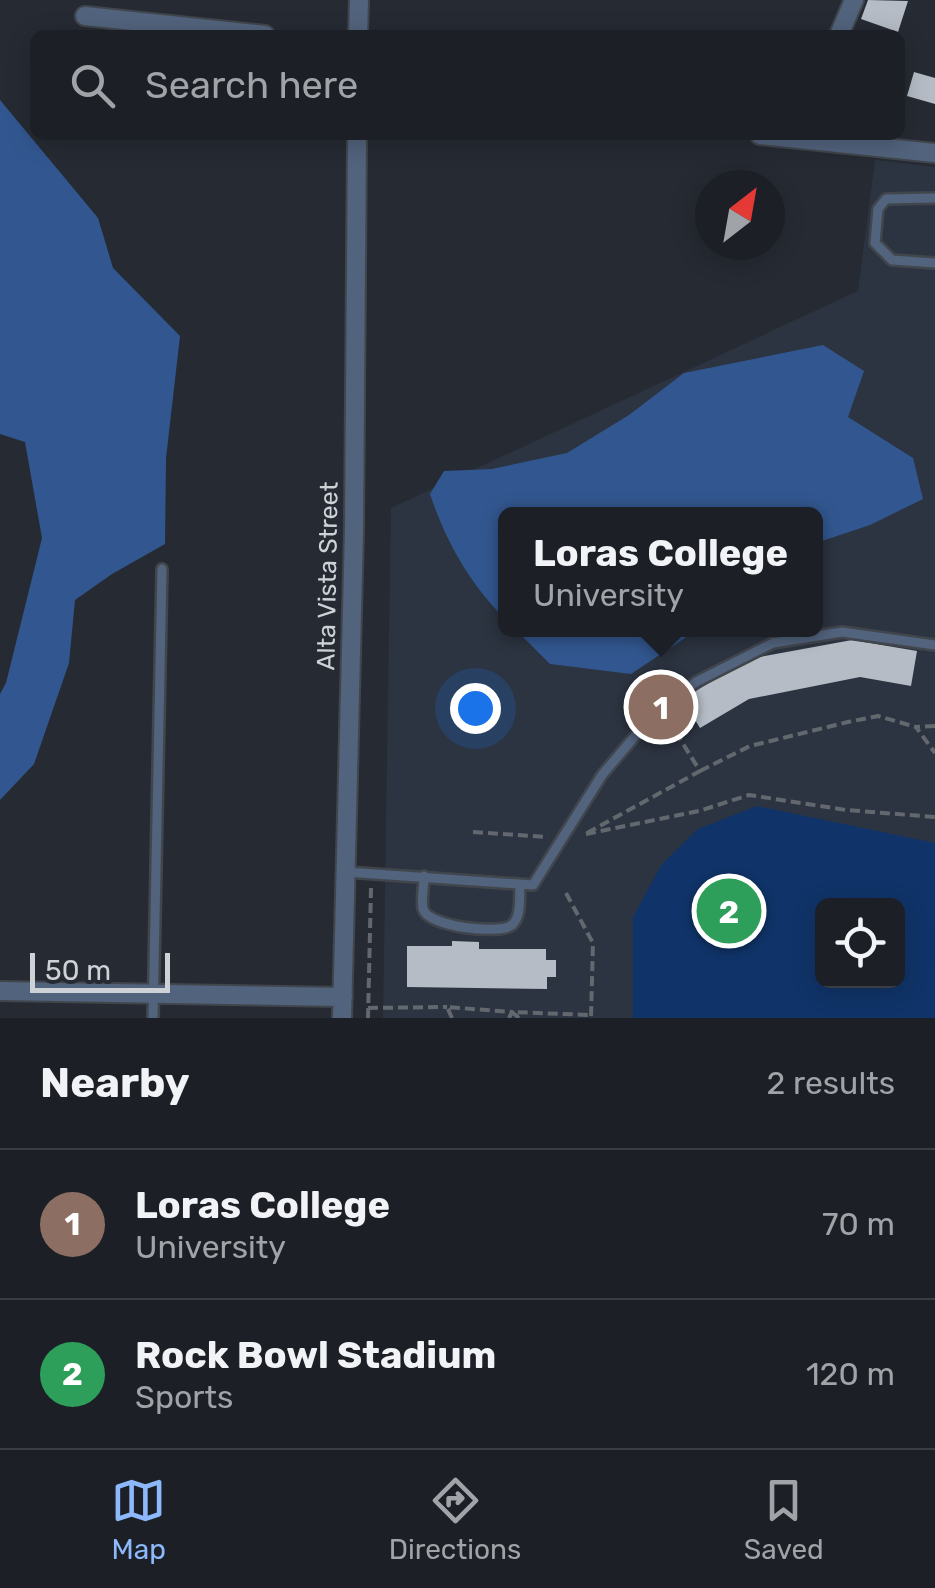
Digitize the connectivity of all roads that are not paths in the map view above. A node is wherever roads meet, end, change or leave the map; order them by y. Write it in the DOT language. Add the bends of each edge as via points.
graph roads {
  1 [pos="359,0"];
  2 [pos="854,0"];
  3 [pos="85,16"];
  4 [pos="218,30"];
  5 [pos="358,30"];
  6 [pos="841,30"];
  7 [pos="357,140"];
  8 [pos="817,140"];
  9 [pos="935,154"];
  10 [pos="935,198"];
  11 [pos="935,263"];
  12 [pos="162,569"];
  13 [pos="823,635"];
  14 [pos="813,637"];
  15 [pos="935,645"];
  16 [pos="346,872"];
  17 [pos="424,876"];
  18 [pos="520,886"];
  19 [pos="0,991"];
  20 [pos="153,994"];
  21 [pos="343,998"];
  22 [pos="153,1018"];
  23 [pos="342,1018"];
  1 -- 5 [label="street"];
  2 -- 6 [label="street"];
  3 -- 4 [label="street"];
  7 -- 16 [label="street, Alta Vista Street"];
  8 -- 9 [label="street"];
  10 -- 11 [label="lane" via="886,199 878,209 875,243 892,260"];
  12 -- 20 [label="lane"];
  13 -- 15 [label="lane"];
  14 -- 18 [label="lane" via="773,644 696,682 646,722 602,776 533,885"];
  16 -- 17 [label="lane"];
  16 -- 21 [label="street, Alta Vista Street"];
  17 -- 18 [label="lane"];
  17 -- 18 [label="lane" via="424,909 440,924 512,926"];
  19 -- 20 [label="street"];
  20 -- 21 [label="street"];
  20 -- 22 [label="lane"];
  21 -- 23 [label="street, Alta Vista Street"];
}
